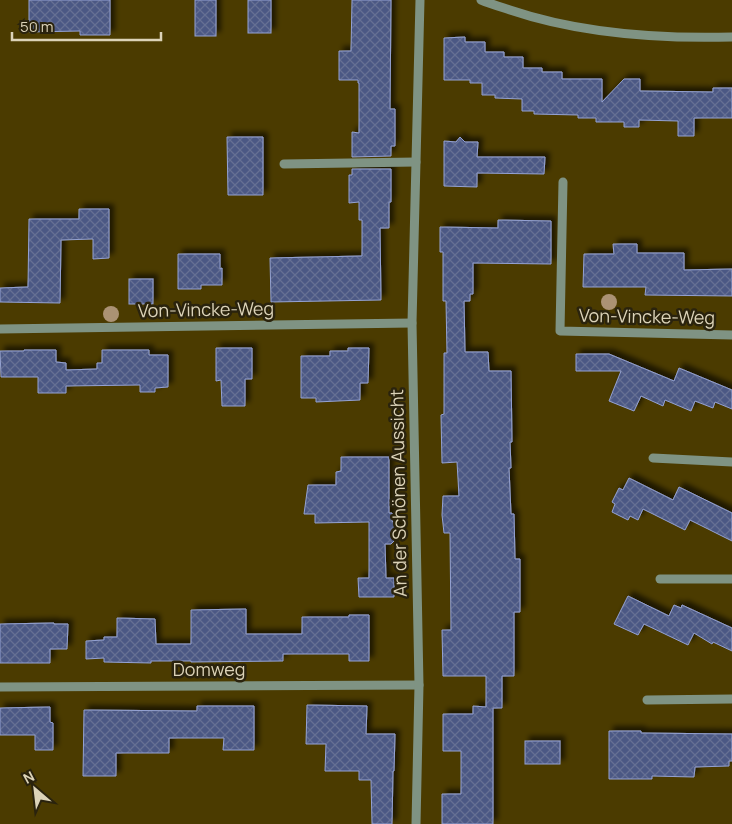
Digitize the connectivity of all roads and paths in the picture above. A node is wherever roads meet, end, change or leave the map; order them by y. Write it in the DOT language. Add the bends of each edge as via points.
graph roads {
  1 [pos="420,0"];
  2 [pos="481,0"];
  3 [pos="732,37"];
  4 [pos="416,162"];
  5 [pos="284,164"];
  6 [pos="563,182"];
  7 [pos="412,324"];
  8 [pos="0,329"];
  9 [pos="732,335"];
  10 [pos="653,458"];
  11 [pos="732,462"];
  12 [pos="660,579"];
  13 [pos="732,579"];
  14 [pos="419,685"];
  15 [pos="0,687"];
  16 [pos="732,699"];
  17 [pos="647,700"];
  18 [pos="416,824"];
  1 -- 4 [label="street, An der Schönen Aussicht"];
  2 -- 3 [label="street" via="541,20 586,30 646,36"];
  4 -- 5 [label="street"];
  4 -- 7 [label="street, An der Schönen Aussicht"];
  6 -- 9 [label="street, Von-Vincke-Weg" via="560,331"];
  7 -- 8 [label="street, Von-Vincke-Weg"];
  7 -- 14 [label="street, An der Schönen Aussicht"];
  10 -- 11 [label="street"];
  12 -- 13 [label="street"];
  14 -- 15 [label="street, Domweg"];
  14 -- 18 [label="street, An der Schönen Aussicht"];
  16 -- 17 [label="street"];
}
